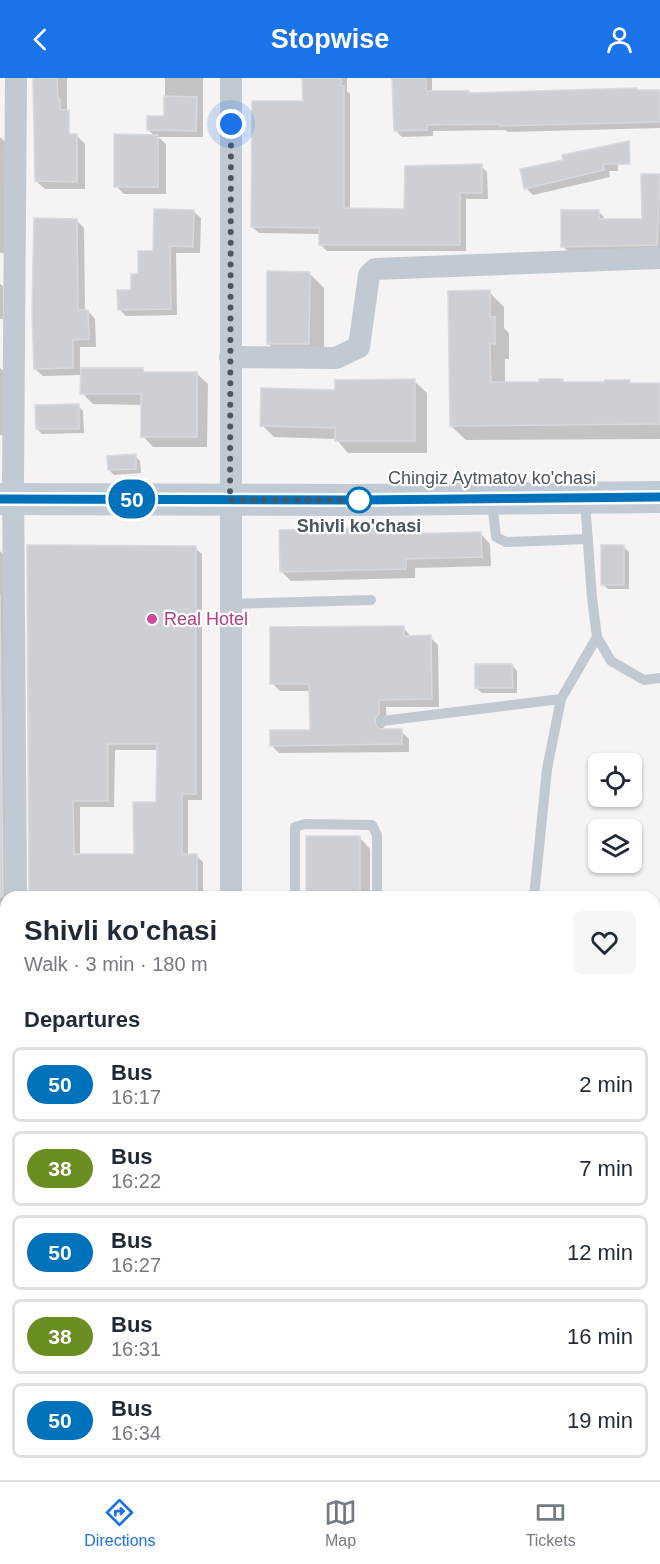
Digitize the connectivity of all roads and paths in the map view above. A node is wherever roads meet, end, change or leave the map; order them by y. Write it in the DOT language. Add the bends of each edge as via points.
graph roads {
  1 [pos="16,78"];
  2 [pos="231,78"];
  3 [pos="660,258"];
  4 [pos="230,357"];
  5 [pos="660,477"];
  6 [pos="7,489"];
  7 [pos="230,489"];
  8 [pos="660,497"];
  9 [pos="584,498"];
  10 [pos="492,499"];
  11 [pos="588,539"];
  12 [pos="370,600"];
  13 [pos="230,604"];
  14 [pos="597,637"];
  15 [pos="660,678"];
  16 [pos="561,699"];
  17 [pos="382,721"];
  18 [pos="16,891"];
  19 [pos="231,891"];
  20 [pos="295,891"];
  21 [pos="377,891"];
  22 [pos="535,891"];
  1 -- 6 [label="street"];
  2 -- 4 [label="street"];
  3 -- 4 [label="street" via="375,269 369,275 359,347 336,358"];
  4 -- 7 [label="street"];
  5 -- 7 [label="main road, Chingiz Aytmatov ko'chasi"];
  6 -- 7 [label="main road, Chingiz Aytmatov ko'chasi"];
  6 -- 18 [label="street"];
  7 -- 10 [label="main road, Chingiz Aytmatov ko'chasi"];
  7 -- 13 [label="street"];
  8 -- 9 [label="main road, Chingiz Aytmatov ko'chasi"];
  9 -- 10 [label="main road, Chingiz Aytmatov ko'chasi"];
  9 -- 11 [label="lane"];
  10 -- 11 [label="lane" via="496,537 506,542"];
  11 -- 14 [label="lane"];
  12 -- 13 [label="lane"];
  13 -- 19 [label="street"];
  14 -- 15 [label="lane" via="611,661 644,680"];
  14 -- 16 [label="lane"];
  16 -- 17 [label="lane"];
  16 -- 22 [label="lane" via="547,769"];
  20 -- 21 [label="lane" via="295,827 305,824 372,825 377,835"];
}
